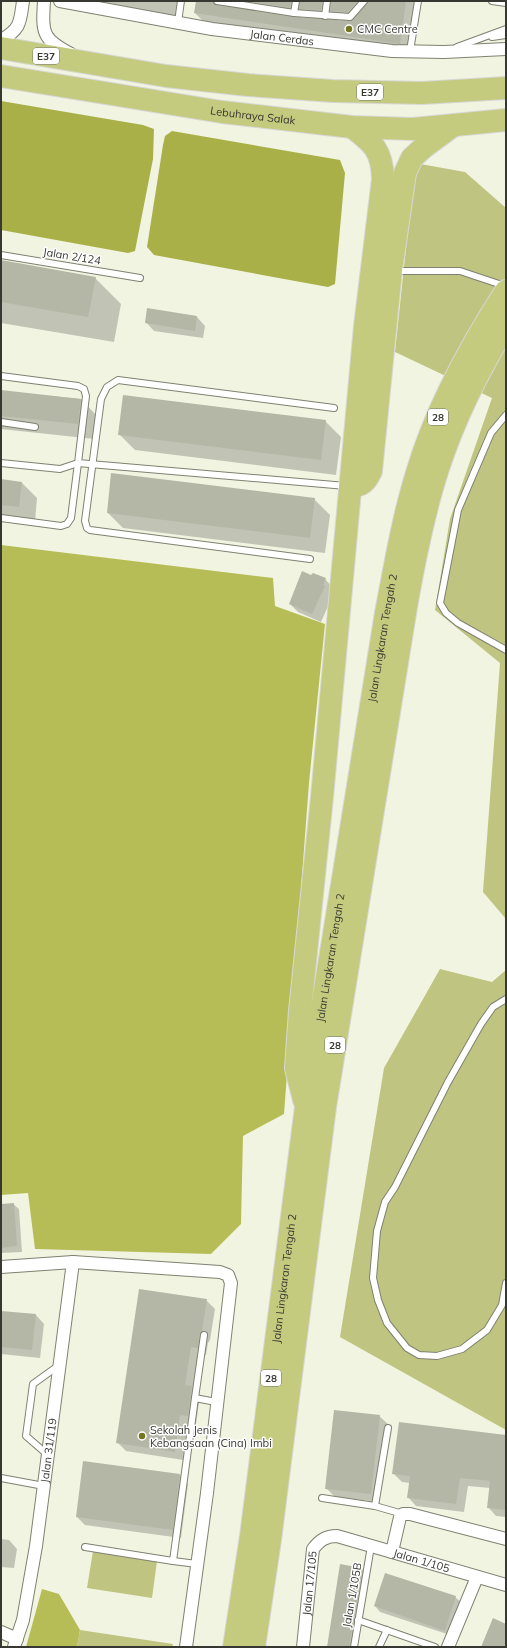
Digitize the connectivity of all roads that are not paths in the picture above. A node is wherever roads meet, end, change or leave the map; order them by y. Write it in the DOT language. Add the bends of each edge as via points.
graph roads {
  1 [pos="23,1"];
  2 [pos="44,1"];
  3 [pos="60,1"];
  4 [pos="181,1"];
  5 [pos="217,1"];
  6 [pos="265,1"];
  7 [pos="296,1"];
  8 [pos="327,1"];
  9 [pos="364,1"];
  10 [pos="418,1"];
  11 [pos="492,1"];
  12 [pos="231,2"];
  13 [pos="506,3"];
  14 [pos="264,9"];
  15 [pos="294,12"];
  16 [pos="325,16"];
  17 [pos="178,22"];
  18 [pos="506,29"];
  19 [pos="506,35"];
  20 [pos="481,39"];
  21 [pos="1,40"];
  22 [pos="1,48"];
  23 [pos="506,49"];
  24 [pos="410,51"];
  25 [pos="444,52"];
  26 [pos="90,63"];
  27 [pos="1,76"];
  28 [pos="506,88"];
  29 [pos="506,120"];
  30 [pos="454,125"];
  31 [pos="352,127"];
  32 [pos="1,255"];
  33 [pos="391,270"];
  34 [pos="140,278"];
  35 [pos="506,287"];
  36 [pos="506,291"];
  37 [pos="506,325"];
  38 [pos="1,376"];
  39 [pos="334,408"];
  40 [pos="506,415"];
  41 [pos="1,422"];
  42 [pos="35,427"];
  43 [pos="1,463"];
  44 [pos="78,463"];
  45 [pos="92,464"];
  46 [pos="350,486"];
  47 [pos="1,518"];
  48 [pos="407,553"];
  49 [pos="310,559"];
  50 [pos="506,650"];
  51 [pos="506,999"];
  52 [pos="306,1107"];
  53 [pos="73,1262"];
  54 [pos="1,1267"];
  55 [pos="506,1283"];
  56 [pos="204,1335"];
  57 [pos="59,1365"];
  58 [pos="195,1398"];
  59 [pos="216,1402"];
  60 [pos="388,1428"];
  61 [pos="48,1455"];
  62 [pos="1,1478"];
  63 [pos="44,1486"];
  64 [pos="322,1498"];
  65 [pos="375,1506"];
  66 [pos="403,1514"];
  67 [pos="337,1536"];
  68 [pos="506,1538"];
  69 [pos="371,1546"];
  70 [pos="85,1547"];
  71 [pos="392,1552"];
  72 [pos="172,1561"];
  73 [pos="197,1564"];
  74 [pos="477,1577"];
  75 [pos="506,1585"];
  76 [pos="358,1620"];
  77 [pos="387,1630"];
  78 [pos="1,1632"];
  79 [pos="16,1643"];
  80 [pos="186,1647"];
  81 [pos="234,1647"];
  82 [pos="254,1647"];
  83 [pos="303,1647"];
  84 [pos="354,1647"];
  85 [pos="379,1647"];
  86 [pos="435,1647"];
  87 [pos="448,1647"];
  1 -- 21 [label="street" via="20,22 13,33"];
  2 -- 26 [label="street" via="42,24 48,38 56,46"];
  3 -- 17 [label="street, Jalan Cerdas"];
  4 -- 17 [label="lane"];
  5 -- 12 [label="lane"];
  6 -- 14 [label="lane"];
  7 -- 15 [label="lane"];
  8 -- 16 [label="lane"];
  9 -- 16 [label="lane" via="350,17"];
  10 -- 24 [label="lane"];
  11 -- 13 [label="lane"];
  12 -- 14 [label="lane"];
  14 -- 15 [label="lane"];
  15 -- 16 [label="lane"];
  17 -- 24 [label="street, Jalan Cerdas" via="325,44"];
  18 -- 20 [label="lane"];
  19 -- 20 [label="lane"];
  20 -- 25 [label="lane"];
  22 -- 26 [label="highway, E37"];
  23 -- 25 [label="street, Jalan Cerdas"];
  24 -- 25 [label="street, Jalan Cerdas"];
  26 -- 28 [label="highway, E37" via="166,76 333,91 422,93"];
  27 -- 31 [label="highway, Lebuhraya Salak" via="222,112"];
  29 -- 30 [label="highway, Lebuhraya Salak"];
  30 -- 31 [label="highway, Lebuhraya Salak" via="412,129"];
  30 -- 33 [label="highway" via="412,158 405,173"];
  31 -- 46 [label="highway" via="375,146 383,178 365,326"];
  32 -- 34 [label="lane, Jalan 2/124"];
  33 -- 35 [label="lane" via="460,272"];
  33 -- 46 [label="highway" via="371,471 367,480 360,486"];
  36 -- 48 [label="highway, Jalan Lingkaran Tengah 2 / 28" via="477,337 440,412 417,473"];
  37 -- 48 [label="highway, Jalan Lingkaran Tengah 2 / 28" via="490,352 453,430"];
  38 -- 44 [label="lane" via="78,386 84,389 86,396"];
  39 -- 45 [label="lane" via="118,380 107,387 101,399"];
  40 -- 50 [label="lane" via="491,433 458,510 440,603 446,613 458,623"];
  41 -- 42 [label="lane"];
  43 -- 44 [label="lane" via="60,469"];
  44 -- 45 [label="lane"];
  44 -- 47 [label="lane" via="71,518 67,524 60,526"];
  45 -- 46 [label="lane"];
  45 -- 49 [label="lane" via="85,521 90,530"];
  46 -- 52 [label="highway" via="300,1011 296,1068"];
  48 -- 52 [label="highway, Jalan Lingkaran Tengah 2 / 28" via="386,612"];
  48 -- 82 [label="highway, Jalan Lingkaran Tengah 2 / 28" via="406,607 325,1107"];
  51 -- 55 [label="lane" via="493,1007 481,1024 385,1202 377,1230 373,1278 387,1323 398,1339 419,1355 431,1356 462,1348 487,1330 502,1305"];
  52 -- 81 [label="highway, Jalan Lingkaran Tengah 2 / 28" via="251,1536"];
  53 -- 54 [label="street"];
  53 -- 57 [label="street, Jalan 31/119"];
  53 -- 59 [label="street" via="220,1272 228,1275 231,1283"];
  56 -- 58 [label="lane"];
  57 -- 61 [label="street, Jalan 31/119"];
  57 -- 61 [label="lane" via="33,1384 26,1436"];
  58 -- 59 [label="lane"];
  58 -- 72 [label="lane"];
  59 -- 73 [label="street"];
  60 -- 65 [label="lane"];
  61 -- 63 [label="street, Jalan 31/119"];
  62 -- 63 [label="lane"];
  63 -- 79 [label="street, Jalan 31/119" via="23,1620"];
  64 -- 65 [label="lane"];
  65 -- 66 [label="lane"];
  66 -- 68 [label="street"];
  66 -- 71 [label="street" via="400,1517"];
  67 -- 69 [label="street, Jalan 1/105"];
  67 -- 83 [label="street, Jalan 17/105" via="328,1536 318,1542 313,1549"];
  69 -- 71 [label="street, Jalan 1/105"];
  69 -- 76 [label="lane, Jalan 1/105B"];
  70 -- 72 [label="lane"];
  71 -- 74 [label="street, Jalan 1/105"];
  72 -- 73 [label="lane"];
  73 -- 80 [label="street"];
  74 -- 75 [label="street, Jalan 1/105"];
  74 -- 87 [label="street"];
  76 -- 77 [label="lane"];
  76 -- 84 [label="lane, Jalan 1/105B"];
  77 -- 85 [label="lane"];
  77 -- 86 [label="lane"];
  78 -- 79 [label="street, Jalan 31/119"];
}
